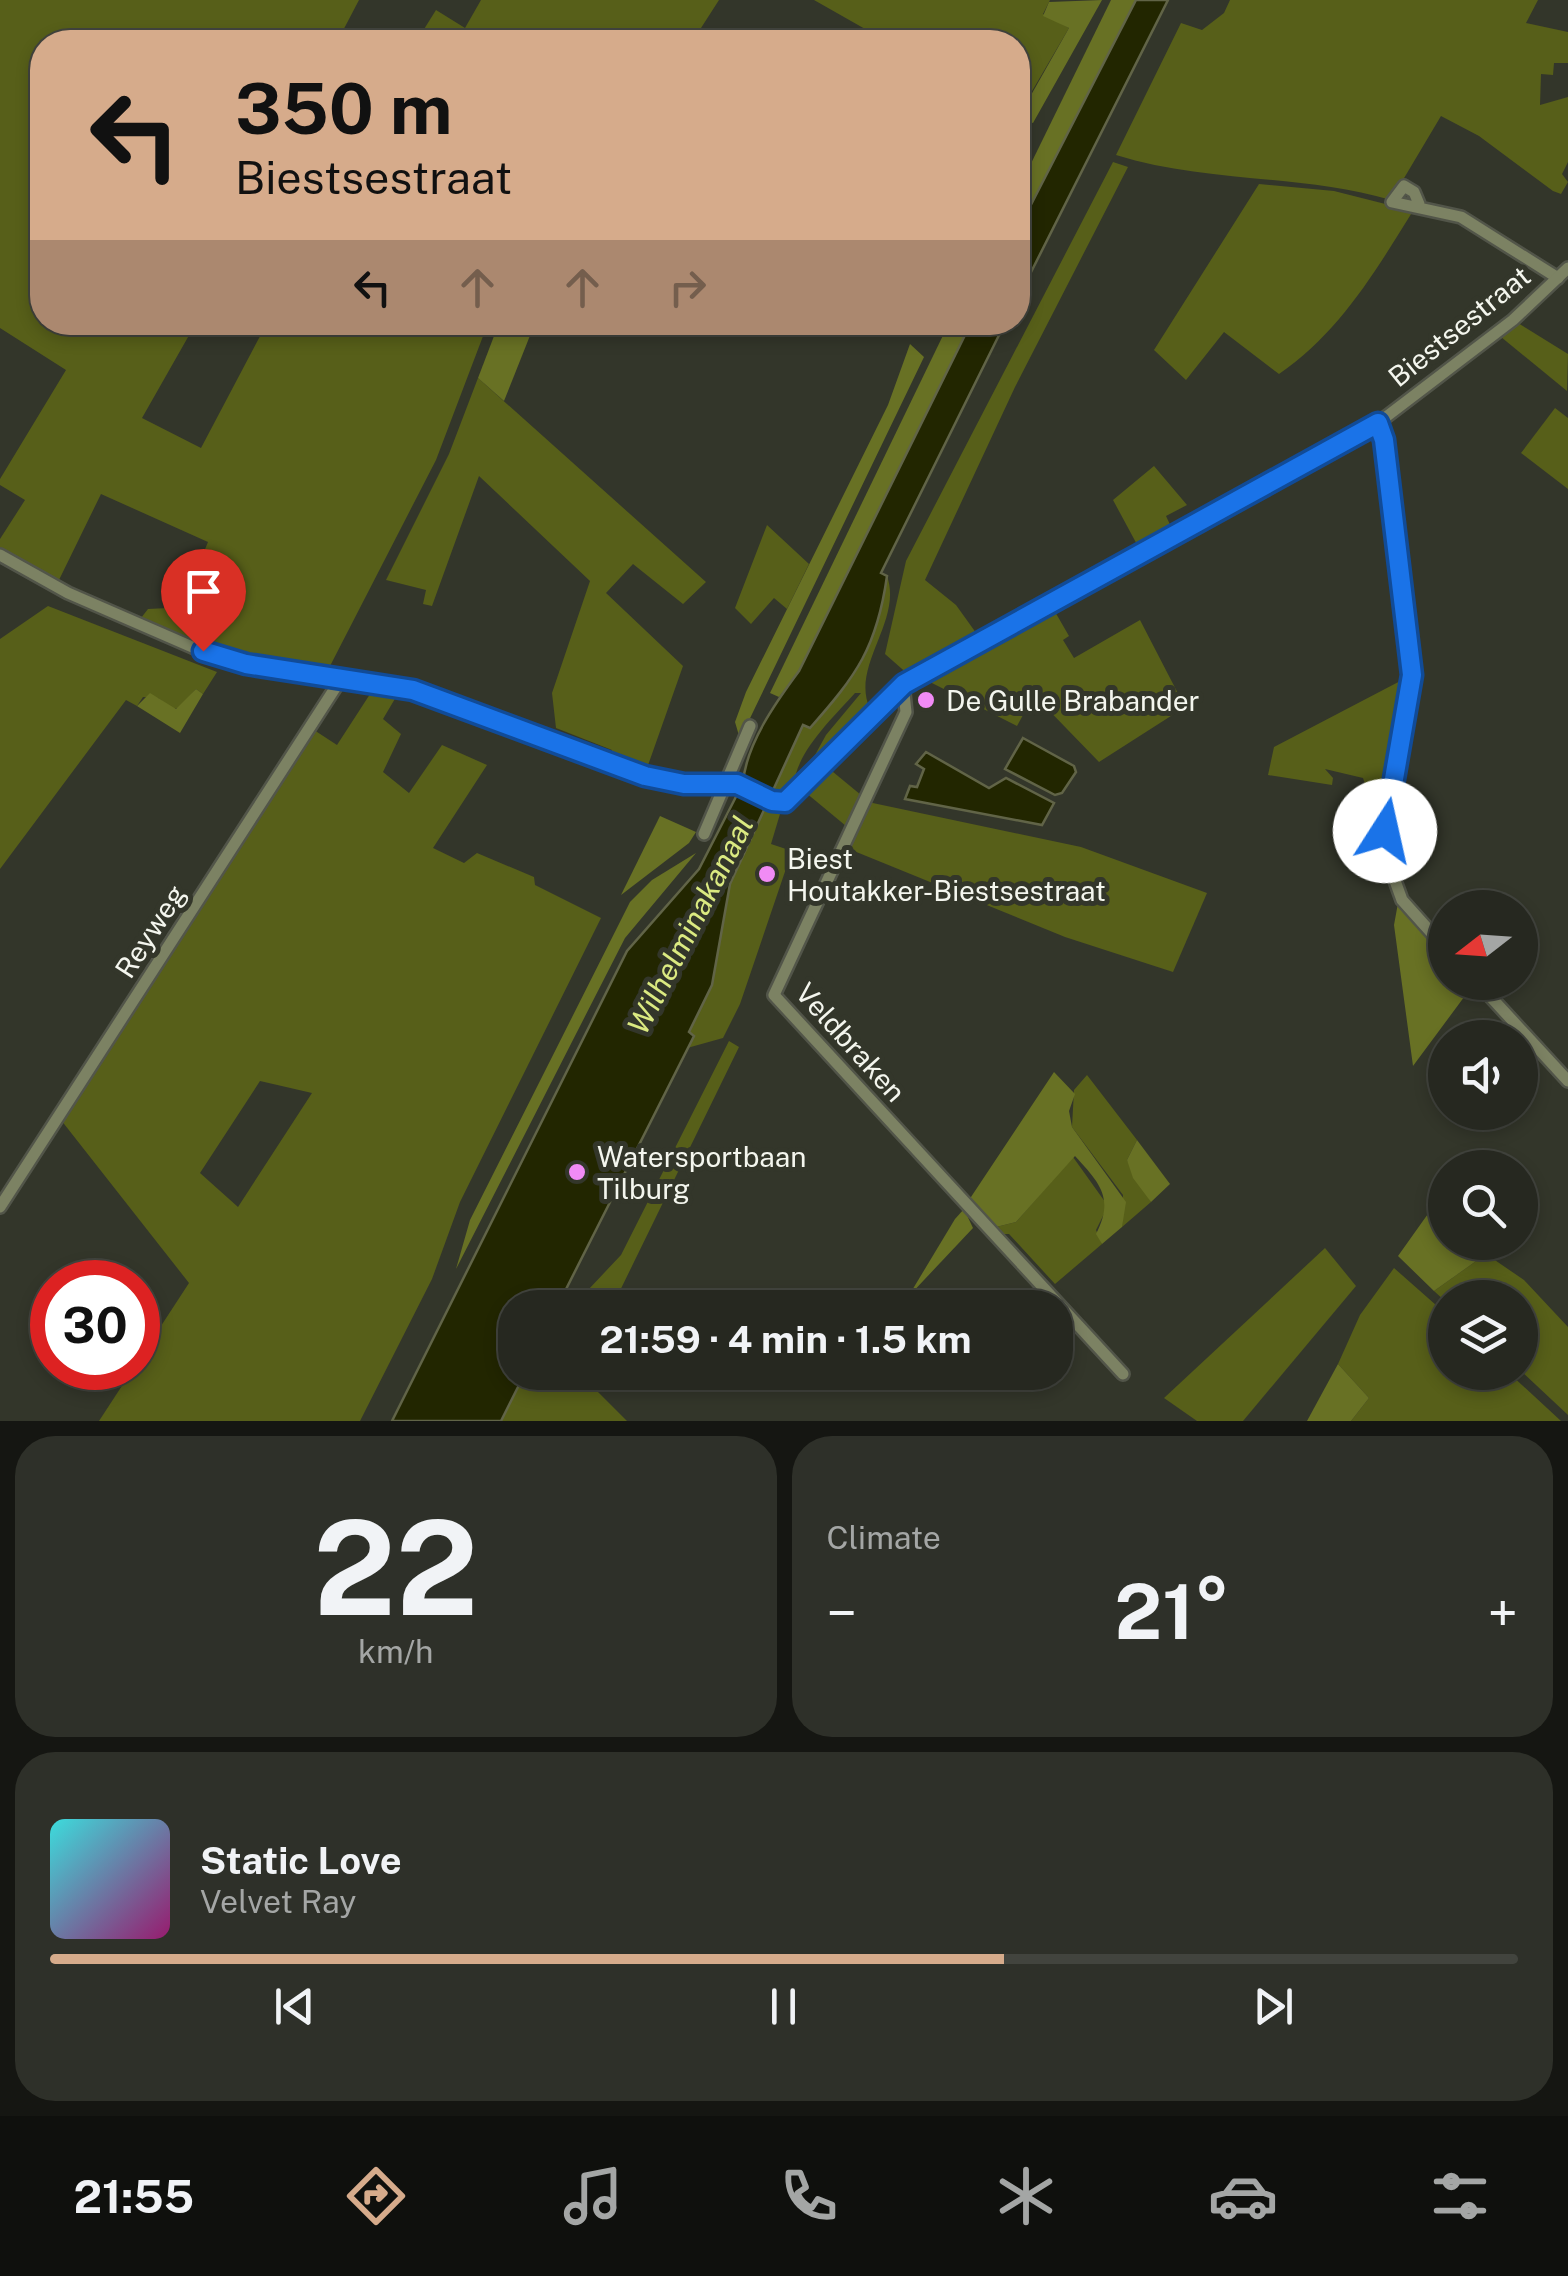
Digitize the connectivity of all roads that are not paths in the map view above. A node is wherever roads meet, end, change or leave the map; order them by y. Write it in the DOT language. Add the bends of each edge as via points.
graph roads {
  1 [pos="1419,204"];
  2 [pos="1568,268"];
  3 [pos="1558,278"];
  4 [pos="1378,423"];
  5 [pos="0,555"];
  6 [pos="340,682"];
  7 [pos="904,684"];
  8 [pos="750,726"];
  9 [pos="723,781"];
  10 [pos="704,834"];
  11 [pos="1428,929"];
  12 [pos="1493,1000"];
  13 [pos="1568,1082"];
  14 [pos="0,1207"];
  15 [pos="1123,1374"];
  1 -- 3 [label="street" via="1490,232"];
  2 -- 3 [label="street, Biestsestraat"];
  3 -- 4 [label="street, Biestsestraat" via="1514,320"];
  4 -- 7 [label="street, Biestsestraat"];
  4 -- 11 [label="street" via="1412,675 1386,856 1402,900"];
  5 -- 9 [label="street, Biestsestraat" via="68,593 214,656 413,690 662,780"];
  6 -- 14 [label="street, Reyweg"];
  7 -- 9 [label="street, Biestsestraat" via="793,798 772,801"];
  7 -- 15 [label="street, Veldbraken" via="906,712 774,995"];
  8 -- 9 [label="street"];
  9 -- 10 [label="street"];
  12 -- 13 [label="street"];
}
